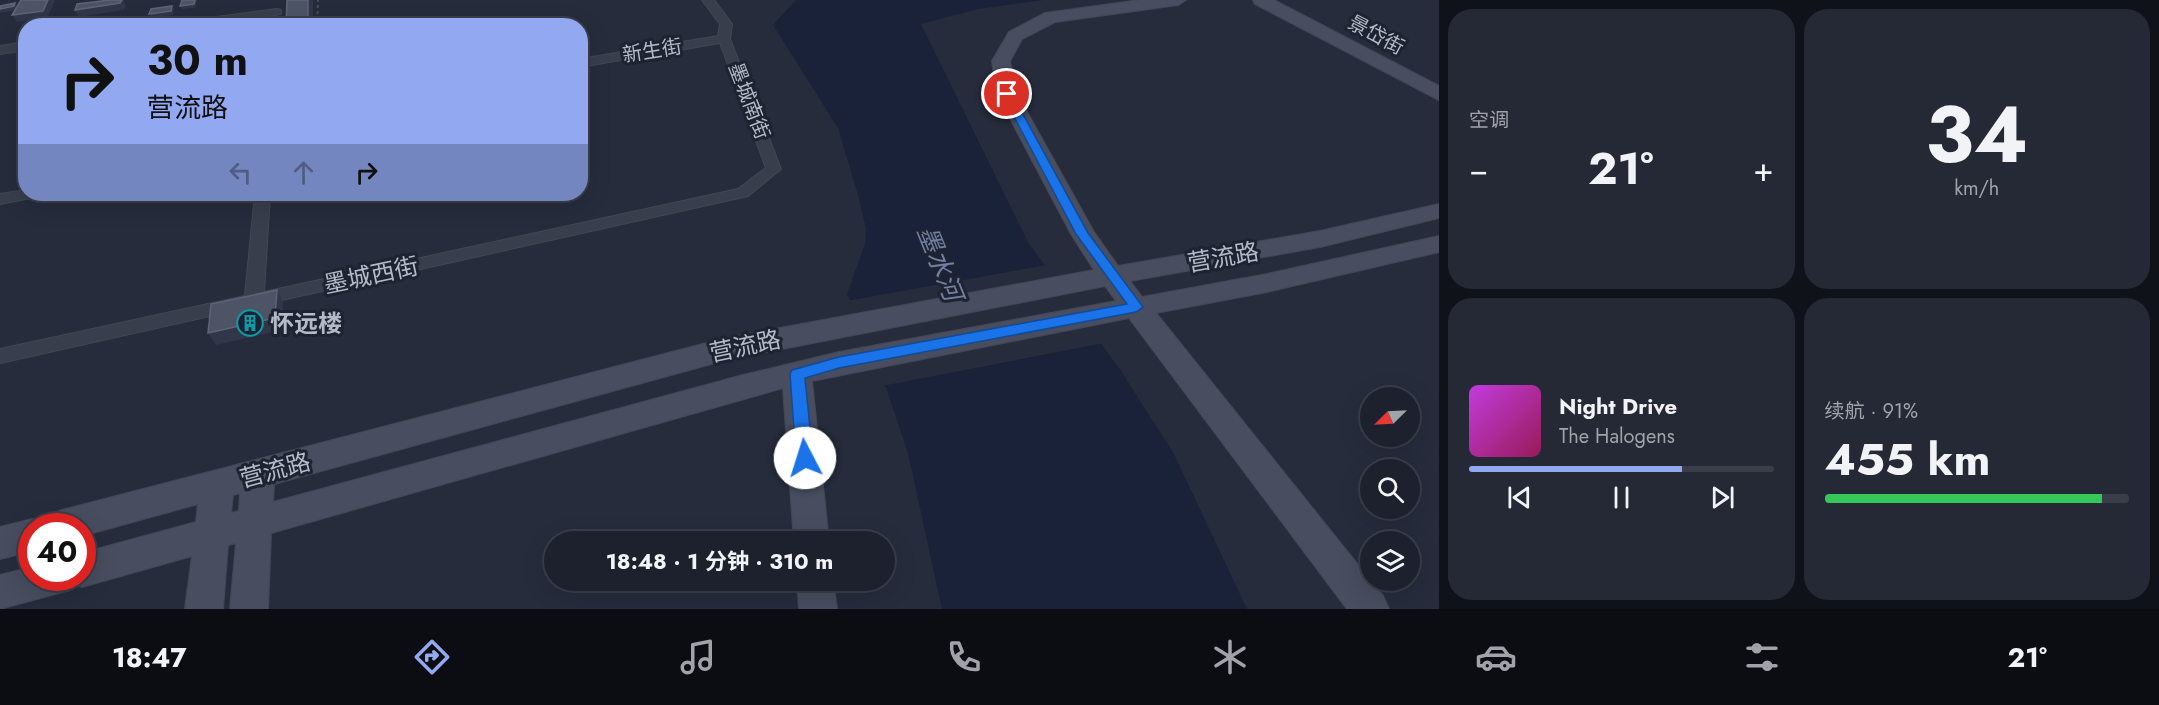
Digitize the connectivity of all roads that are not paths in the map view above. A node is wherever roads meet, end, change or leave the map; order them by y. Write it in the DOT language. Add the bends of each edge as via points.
graph roads {
  1 [pos="708,0"];
  2 [pos="1178,0"];
  3 [pos="1261,0"];
  4 [pos="278,6"];
  5 [pos="218,18"];
  6 [pos="724,39"];
  7 [pos="18,47"];
  8 [pos="0,50"];
  9 [pos="588,62"];
  10 [pos="1439,94"];
  11 [pos="743,193"];
  12 [pos="18,196"];
  13 [pos="0,199"];
  14 [pos="261,201"];
  15 [pos="1439,211"];
  16 [pos="1439,244"];
  17 [pos="1112,277"];
  18 [pos="254,301"];
  19 [pos="1136,307"];
  20 [pos="0,356"];
  21 [pos="797,374"];
  22 [pos="258,474"];
  23 [pos="217,485"];
  24 [pos="96,517"];
  25 [pos="255,523"];
  26 [pos="811,531"];
  27 [pos="211,535"];
  28 [pos="18,538"];
  29 [pos="0,543"];
  30 [pos="96,566"];
  31 [pos="18,588"];
  32 [pos="816,591"];
  33 [pos="0,593"];
  34 [pos="204,609"];
  35 [pos="249,609"];
  36 [pos="818,609"];
  37 [pos="1370,609"];
  1 -- 6 [label="street, 墨城南街" via="726,24"];
  2 -- 17 [label="main road" via="1051,17 1015,36 1001,61 1007,94 1083,234"];
  3 -- 10 [label="main road, 景岱街"];
  4 -- 5 [label="street"];
  6 -- 9 [label="street, 新生街"];
  6 -- 11 [label="street, 墨城南街" via="774,169"];
  7 -- 8 [label="street"];
  11 -- 18 [label="street, 墨城西街"];
  12 -- 13 [label="street"];
  14 -- 18 [label="street"];
  15 -- 17 [label="main road, 营流路" via="1320,239"];
  16 -- 19 [label="main road, 营流路" via="1268,283"];
  17 -- 19 [label="main road"];
  17 -- 22 [label="main road, 营流路" via="726,349"];
  18 -- 20 [label="street, 墨城西街"];
  19 -- 21 [label="main road, 营流路"];
  19 -- 37 [label="main road"];
  21 -- 25 [label="main road, 营流路"];
  21 -- 26 [label="main road"];
  22 -- 23 [label="main road, 营流路"];
  22 -- 25 [label="main road"];
  23 -- 24 [label="main road, 营流路"];
  23 -- 27 [label="main road"];
  25 -- 27 [label="main road, 营流路"];
  25 -- 35 [label="main road"];
  27 -- 30 [label="main road, 营流路"];
  27 -- 34 [label="main road"];
  28 -- 29 [label="main road"];
  31 -- 33 [label="main road"];
  32 -- 36 [label="main road"];
}
